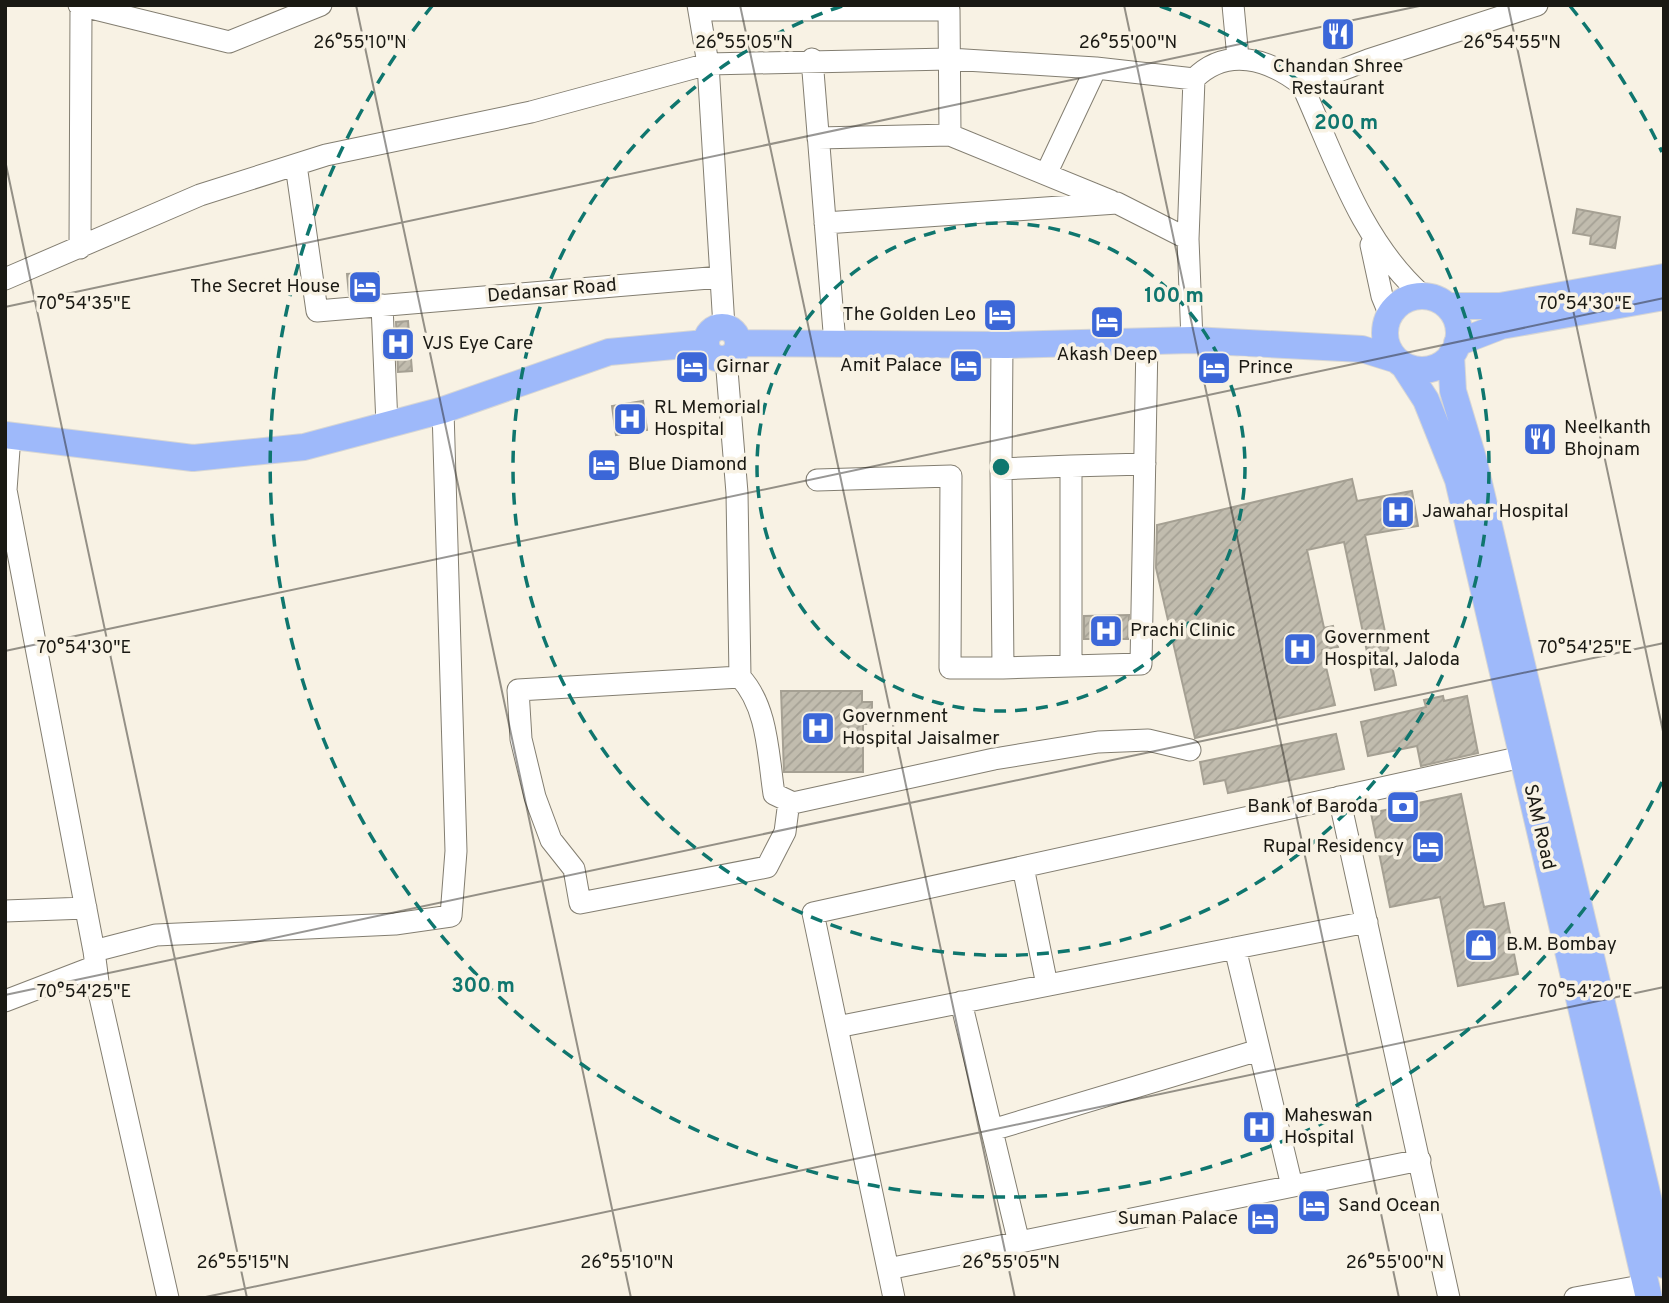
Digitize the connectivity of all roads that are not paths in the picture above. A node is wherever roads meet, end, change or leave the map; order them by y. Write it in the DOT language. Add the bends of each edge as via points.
graph roads {
  1 [pos="321,5"];
  2 [pos="1233,5"];
  3 [pos="1537,5"];
  4 [pos="80,6"];
  5 [pos="698,8"];
  6 [pos="1238,58"];
  7 [pos="812,59"];
  8 [pos="949,59"];
  9 [pos="708,64"];
  10 [pos="1096,68"];
  11 [pos="1194,79"];
  12 [pos="1302,85"];
  13 [pos="950,135"];
  14 [pos="818,138"];
  15 [pos="296,165"];
  16 [pos="1046,174"];
  17 [pos="1117,203"];
  18 [pos="1363,220"];
  19 [pos="825,223"];
  20 [pos="1188,239"];
  21 [pos="80,248"];
  22 [pos="721,277"];
  23 [pos="1664,277"];
  24 [pos="5,279"];
  25 [pos="1422,295"];
  26 [pos="1664,297"];
  27 [pos="383,305"];
  28 [pos="1448,306"];
  29 [pos="1389,313"];
  30 [pos="1192,340"];
  31 [pos="1147,341"];
  32 [pos="724,343"];
  33 [pos="835,344"];
  34 [pos="1002,345"];
  35 [pos="1362,349"];
  36 [pos="1454,349"];
  37 [pos="1399,363"];
  38 [pos="443,410"];
  39 [pos="387,425"];
  40 [pos="8,436"];
  41 [pos="1145,464"];
  42 [pos="1071,466"];
  43 [pos="1001,469"];
  44 [pos="817,480"];
  45 [pos="1071,666"];
  46 [pos="1003,668"];
  47 [pos="740,677"];
  48 [pos="1190,750"];
  49 [pos="1522,757"];
  50 [pos="1339,797"];
  51 [pos="789,802"];
  52 [pos="1023,867"];
  53 [pos="86,908"];
  54 [pos="5,911"];
  55 [pos="1367,922"];
  56 [pos="1235,948"];
  57 [pos="95,958"];
  58 [pos="1047,985"];
  59 [pos="5,1001"];
  60 [pos="961,1002"];
  61 [pos="837,1027"];
  62 [pos="1259,1050"];
  63 [pos="992,1130"];
  64 [pos="1420,1160"];
  65 [pos="1292,1186"];
  66 [pos="1019,1242"];
  67 [pos="1664,1265"];
  68 [pos="888,1269"];
  69 [pos="1647,1291"];
  70 [pos="168,1298"];
  71 [pos="894,1298"];
  72 [pos="1449,1298"];
  73 [pos="1575,1298"];
  1 -- 4 [label="street" via="229,42"];
  2 -- 6 [label="street"];
  3 -- 12 [label="street"];
  4 -- 21 [label="street"];
  5 -- 8 [label="street" via="949,10"];
  5 -- 9 [label="street"];
  6 -- 11 [label="street" via="1218,61"];
  6 -- 12 [label="street" via="1264,62"];
  7 -- 8 [label="street"];
  7 -- 9 [label="street"];
  7 -- 14 [label="street"];
  8 -- 10 [label="street"];
  8 -- 13 [label="street"];
  9 -- 15 [label="street" via="531,111"];
  9 -- 22 [label="street"];
  10 -- 11 [label="street"];
  10 -- 16 [label="street"];
  11 -- 20 [label="street"];
  12 -- 18 [label="street"];
  13 -- 14 [label="street"];
  13 -- 16 [label="street"];
  14 -- 19 [label="street"];
  15 -- 21 [label="street" via="200,195"];
  15 -- 27 [label="street, Dedansar Road" via="317,311"];
  16 -- 17 [label="street"];
  17 -- 19 [label="street"];
  17 -- 20 [label="street"];
  18 -- 25 [label="street" via="1387,258"];
  18 -- 29 [label="street"];
  19 -- 33 [label="street"];
  20 -- 30 [label="street"];
  21 -- 24 [label="street"];
  22 -- 27 [label="street, Dedansar Road"];
  22 -- 32 [label="street"];
  23 -- 28 [label="main road" via="1500,306"];
  25 -- 28 [label="main road"];
  25 -- 29 [label="main road" via="1398,303"];
  26 -- 36 [label="main road" via="1502,326"];
  27 -- 39 [label="street"];
  28 -- 36 [label="main road" via="1457,322"];
  29 -- 35 [label="main road" via="1379,337"];
  29 -- 37 [label="main road" via="1384,337"];
  30 -- 31 [label="main road"];
  30 -- 35 [label="main road"];
  31 -- 34 [label="main road"];
  31 -- 41 [label="street"];
  32 -- 33 [label="main road"];
  32 -- 38 [label="main road" via="609,352"];
  32 -- 47 [label="street" via="737,493"];
  33 -- 34 [label="main road"];
  34 -- 43 [label="street"];
  35 -- 37 [label="main road"];
  36 -- 37 [label="main road" via="1435,368"];
  36 -- 67 [label="main road" via="1453,391 1473,457"];
  37 -- 49 [label="main road, SAM Road" via="1426,400 1458,480"];
  38 -- 39 [label="main road"];
  38 -- 57 [label="street" via="456,851 451,916 395,924 156,935"];
  39 -- 40 [label="main road" via="304,446 192,458"];
  40 -- 53 [label="street" via="6,490"];
  41 -- 42 [label="street"];
  41 -- 45 [label="street" via="1141,664"];
  42 -- 43 [label="street"];
  42 -- 45 [label="street"];
  43 -- 46 [label="street"];
  44 -- 46 [label="street" via="951,476 950,668"];
  45 -- 46 [label="street"];
  47 -- 51 [label="street" via="749,687 765,727 774,794"];
  47 -- 51 [label="street" via="518,690 521,739 551,840 574,869 580,903 767,867 785,832"];
  48 -- 51 [label="street" via="1148,740 1098,742"];
  49 -- 50 [label="street"];
  49 -- 69 [label="main road, SAM Road"];
  50 -- 52 [label="street"];
  50 -- 55 [label="street"];
  52 -- 58 [label="street"];
  52 -- 61 [label="street" via="813,913"];
  53 -- 54 [label="street"];
  53 -- 57 [label="street"];
  55 -- 56 [label="street"];
  55 -- 64 [label="street"];
  56 -- 58 [label="street"];
  56 -- 62 [label="street"];
  57 -- 59 [label="street"];
  57 -- 70 [label="street"];
  58 -- 60 [label="street"];
  60 -- 61 [label="street"];
  60 -- 63 [label="street"];
  61 -- 68 [label="street"];
  62 -- 63 [label="street"];
  62 -- 65 [label="street"];
  63 -- 66 [label="street"];
  64 -- 65 [label="street"];
  64 -- 72 [label="street"];
  65 -- 66 [label="street"];
  66 -- 68 [label="street"];
  68 -- 71 [label="street"];
  69 -- 73 [label="street"];
}
